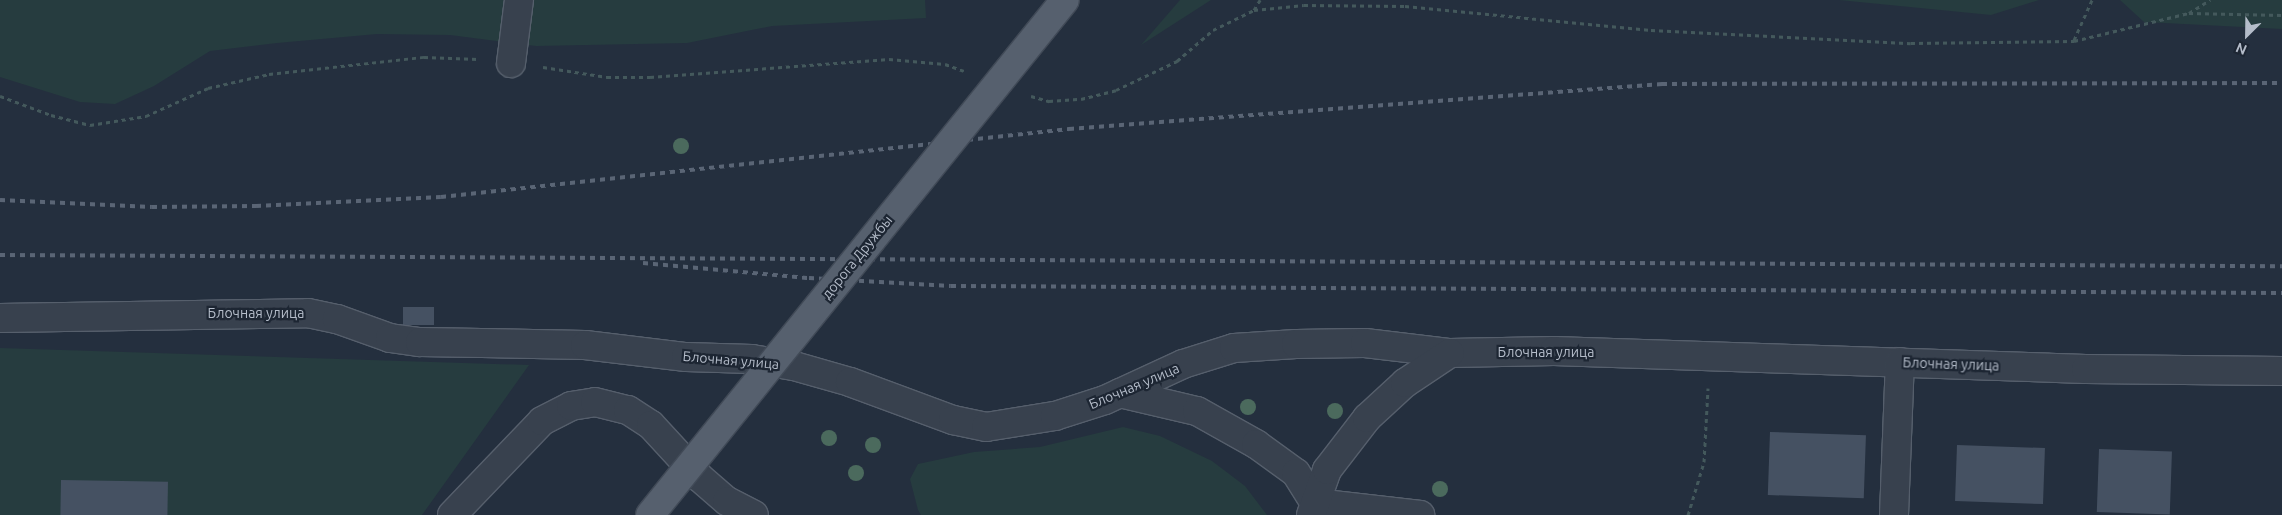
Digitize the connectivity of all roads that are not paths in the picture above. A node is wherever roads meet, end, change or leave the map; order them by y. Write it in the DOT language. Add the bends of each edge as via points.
graph roads {
  1 [pos="519,0"];
  2 [pos="1064,0"];
  3 [pos="511,62"];
  4 [pos="0,318"];
  5 [pos="1450,353"];
  6 [pos="1900,362"];
  7 [pos="2282,371"];
  8 [pos="1120,394"];
  9 [pos="1313,509"];
  10 [pos="452,515"];
  11 [pos="650,515"];
  12 [pos="754,515"];
  13 [pos="1420,515"];
  14 [pos="1894,515"];
  1 -- 3 [label="street"];
  2 -- 11 [label="main road, дорога Дружбы, bridge"];
  4 -- 8 [label="street, Блочная улица" via="308,313 337,319 390,338 420,342 585,345 686,357 752,359 794,366 850,382 952,420 986,427 1055,416"];
  5 -- 6 [label="street, Блочная улица" via="1554,351"];
  5 -- 8 [label="street, Блочная улица" via="1365,343 1234,348 1184,364"];
  5 -- 9 [label="street" via="1405,383 1367,418 1328,470"];
  6 -- 7 [label="street, Блочная улица" via="2086,369"];
  6 -- 14 [label="street"];
  8 -- 9 [label="street" via="1197,411 1256,444 1296,473"];
  9 -- 13 [label="street"];
  10 -- 12 [label="street" via="542,421 571,406 595,402 628,410 651,426 713,489"];
}
